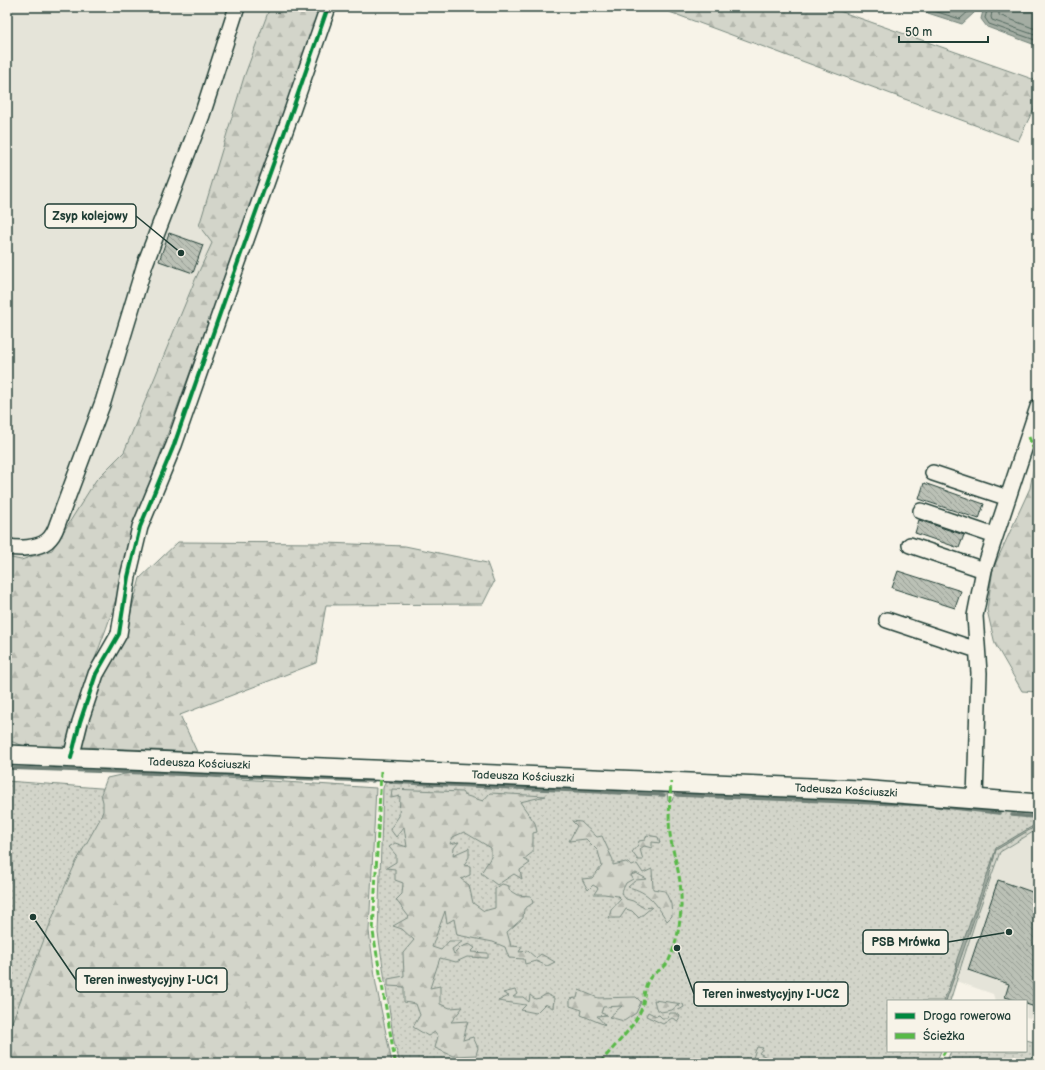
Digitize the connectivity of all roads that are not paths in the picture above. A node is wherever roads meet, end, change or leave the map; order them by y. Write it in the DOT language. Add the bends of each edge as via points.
graph roads {
  1 [pos="237,7"];
  2 [pos="328,7"];
  3 [pos="1038,407"];
  4 [pos="934,473"];
  5 [pos="1008,498"];
  6 [pos="921,511"];
  7 [pos="995,536"];
  8 [pos="910,545"];
  9 [pos="7,546"];
  10 [pos="984,570"];
  11 [pos="887,620"];
  12 [pos="977,650"];
  13 [pos="7,756"];
  14 [pos="71,758"];
  15 [pos="975,798"];
  16 [pos="1038,804"];
  1 -- 9 [label="street" via="202,116 145,264 103,402 57,525 46,542 27,548"];
  2 -- 14 [label="street" via="174,445 140,527 128,576 119,634 96,674"];
  3 -- 5 [label="street"];
  4 -- 5 [label="street"];
  5 -- 7 [label="street"];
  6 -- 7 [label="street"];
  7 -- 10 [label="street"];
  8 -- 10 [label="street"];
  10 -- 12 [label="street" via="975,616"];
  11 -- 12 [label="street"];
  12 -- 15 [label="street" via="979,673"];
  13 -- 14 [label="main road, Tadeusza Kościuszki"];
  14 -- 15 [label="main road, Tadeusza Kościuszki" via="859,790"];
  15 -- 16 [label="main road, Tadeusza Kościuszki"];
}
